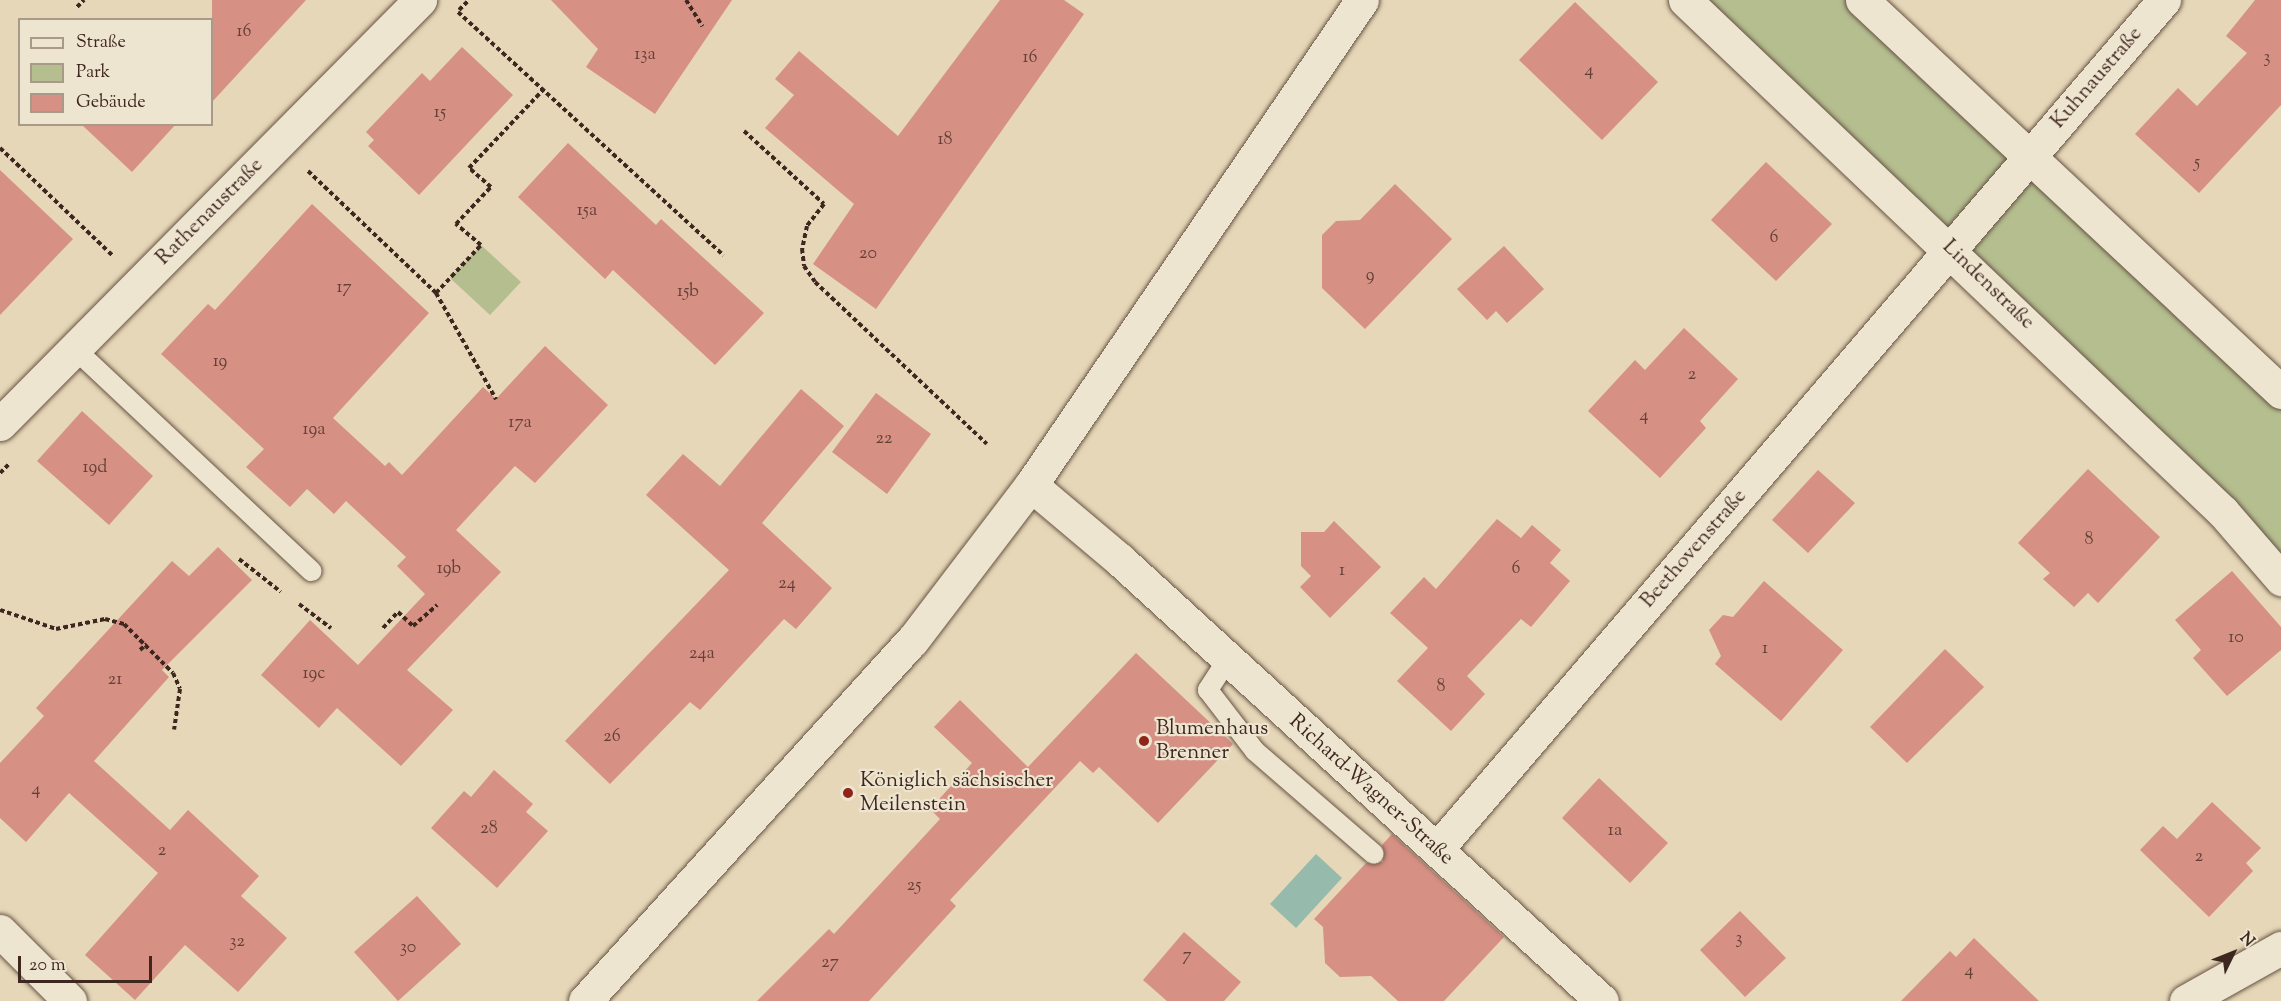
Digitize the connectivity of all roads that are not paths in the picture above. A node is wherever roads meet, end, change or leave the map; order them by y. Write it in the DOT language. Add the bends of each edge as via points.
graph roads {
  1 [pos="420,0"];
  2 [pos="1362,0"];
  3 [pos="1685,0"];
  4 [pos="1862,0"];
  5 [pos="2164,0"];
  6 [pos="2031,155"];
  7 [pos="1951,248"];
  8 [pos="76,350"];
  9 [pos="2281,392"];
  10 [pos="0,424"];
  11 [pos="1031,485"];
  12 [pos="311,571"];
  13 [pos="2281,579"];
  14 [pos="1228,659"];
  15 [pos="1437,849"];
  16 [pos="1374,854"];
  17 [pos="0,931"];
  18 [pos="2281,948"];
  19 [pos="70,1001"];
  20 [pos="585,1001"];
  21 [pos="1602,1001"];
  22 [pos="2186,1001"];
  1 -- 8 [label="street, Rathenaustraße"];
  2 -- 11 [label="street"];
  3 -- 7 [label="street, Lindenstraße"];
  4 -- 6 [label="street"];
  5 -- 6 [label="street, Kuhnaustraße"];
  6 -- 7 [label="street, Kuhnaustraße"];
  6 -- 9 [label="street"];
  7 -- 13 [label="street, Lindenstraße" via="2223,512"];
  7 -- 15 [label="street, Beethovenstraße"];
  8 -- 10 [label="street, Rathenaustraße"];
  8 -- 12 [label="lane"];
  11 -- 14 [label="street, Richard-Wagner-Straße"];
  11 -- 20 [label="street" via="912,641"];
  14 -- 15 [label="street, Richard-Wagner-Straße"];
  14 -- 16 [label="lane" via="1208,690 1255,751"];
  15 -- 21 [label="street, Richard-Wagner-Straße"];
  17 -- 19 [label="street"];
  18 -- 22 [label="street"];
}
